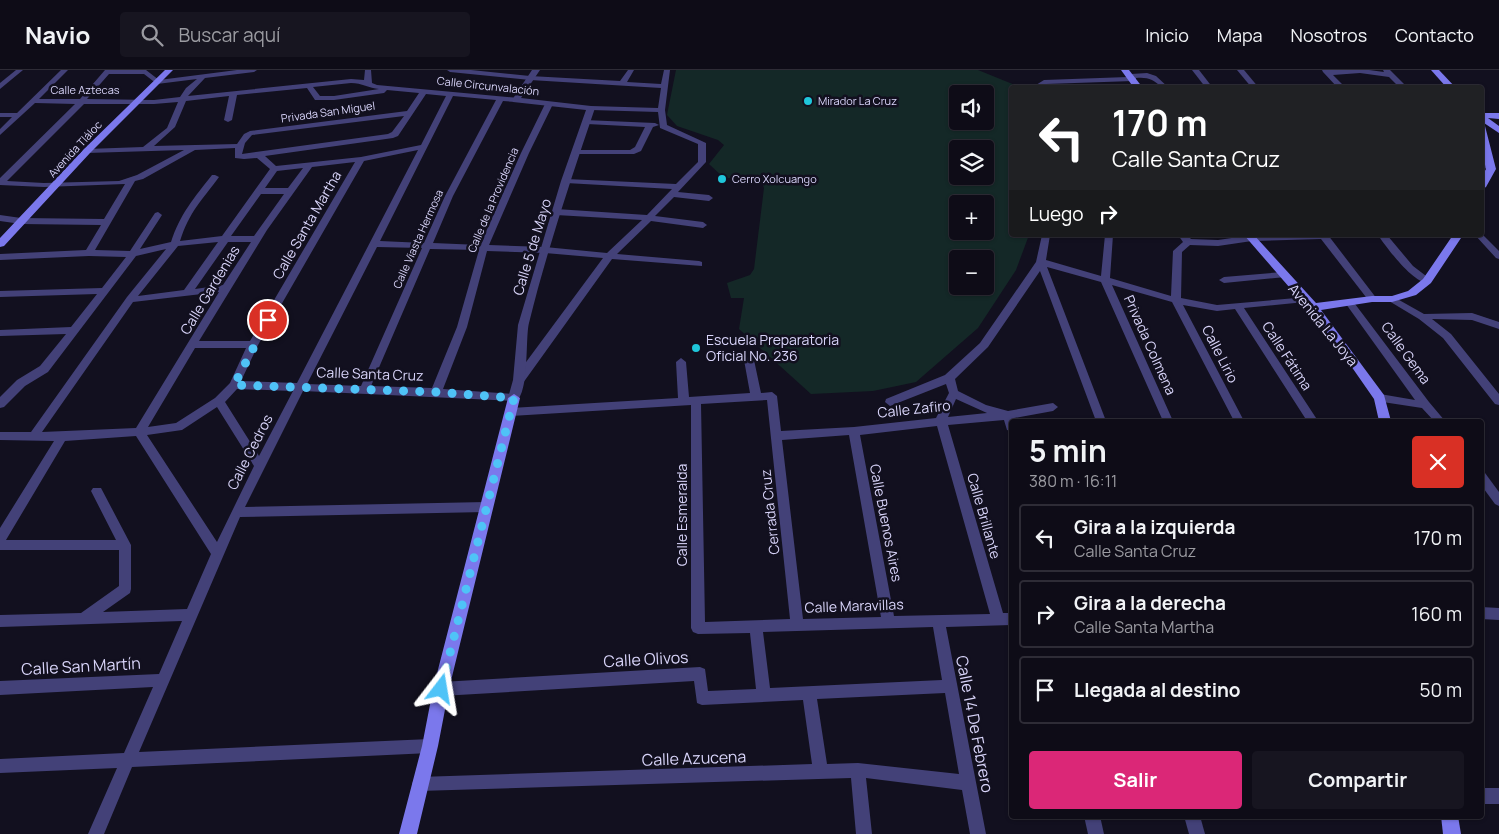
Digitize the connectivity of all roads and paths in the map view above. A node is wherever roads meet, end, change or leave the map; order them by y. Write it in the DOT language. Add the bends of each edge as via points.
graph roads {
  1 [pos="20,70"];
  2 [pos="65,70"];
  3 [pos="169,70"];
  4 [pos="254,70"];
  5 [pos="368,70"];
  6 [pos="450,70"];
  7 [pos="536,70"];
  8 [pos="631,70"];
  9 [pos="667,70"];
  10 [pos="1195,70"];
  11 [pos="1240,70"];
  12 [pos="1435,70"];
  13 [pos="108,71"];
  14 [pos="487,72"];
  15 [pos="1326,72"];
  16 [pos="1389,72"];
  17 [pos="1130,75"];
  18 [pos="204,78"];
  19 [pos="530,78"];
  20 [pos="157,82"];
  21 [pos="623,83"];
  22 [pos="308,85"];
  23 [pos="368,85"];
  24 [pos="1040,85"];
  25 [pos="1163,85"];
  26 [pos="1208,85"];
  27 [pos="1253,85"];
  28 [pos="1340,85"];
  29 [pos="1402,85"];
  30 [pos="1449,85"];
  31 [pos="663,86"];
  32 [pos="0,87"];
  33 [pos="396,90"];
  34 [pos="424,92"];
  35 [pos="451,94"];
  36 [pos="233,95"];
  37 [pos="181,99"];
  38 [pos="500,100"];
  39 [pos="516,100"];
  40 [pos="33,101"];
  41 [pos="82,101"];
  42 [pos="136,102"];
  43 [pos="549,104"];
  44 [pos="591,108"];
  45 [pos="661,110"];
  46 [pos="408,113"];
  47 [pos="0,115"];
  48 [pos="18,116"];
  49 [pos="1484,116"];
  50 [pos="1499,116"];
  51 [pos="1484,118"];
  52 [pos="228,120"];
  53 [pos="587,122"];
  54 [pos="650,125"];
  55 [pos="663,126"];
  56 [pos="1499,130"];
  57 [pos="0,132"];
  58 [pos="1484,139"];
  59 [pos="338,145"];
  60 [pos="239,146"];
  61 [pos="423,147"];
  62 [pos="192,149"];
  63 [pos="143,150"];
  64 [pos="87,151"];
  65 [pos="577,152"];
  66 [pos="259,155"];
  67 [pos="361,159"];
  68 [pos="336,163"];
  69 [pos="1484,163"];
  70 [pos="309,166"];
  71 [pos="274,169"];
  72 [pos="1491,169"];
  73 [pos="215,177"];
  74 [pos="132,179"];
  75 [pos="566,181"];
  76 [pos="1484,182"];
  77 [pos="0,183"];
  78 [pos="57,184"];
  79 [pos="259,191"];
  80 [pos="290,191"];
  81 [pos="676,191"];
  82 [pos="709,198"];
  83 [pos="556,212"];
  84 [pos="158,215"];
  85 [pos="0,218"];
  86 [pos="649,218"];
  87 [pos="21,221"];
  88 [pos="107,222"];
  89 [pos="703,225"];
  90 [pos="1046,237"];
  91 [pos="1109,237"];
  92 [pos="1250,237"];
  93 [pos="1326,237"];
  94 [pos="1384,237"];
  95 [pos="1457,237"];
  96 [pos="1481,237"];
  97 [pos="1185,238"];
  98 [pos="224,239"];
  99 [pos="258,239"];
  100 [pos="0,244"];
  101 [pos="175,244"];
  102 [pos="374,244"];
  103 [pos="426,245"];
  104 [pos="484,247"];
  105 [pos="545,250"];
  106 [pos="89,253"];
  107 [pos="133,254"];
  108 [pos="610,254"];
  109 [pos="1499,256"];
  110 [pos="0,257"];
  111 [pos="1041,262"];
  112 [pos="699,264"];
  113 [pos="1283,275"];
  114 [pos="1105,280"];
  115 [pos="1224,280"];
  116 [pos="1427,281"];
  117 [pos="226,288"];
  118 [pos="105,291"];
  119 [pos="188,292"];
  120 [pos="0,294"];
  121 [pos="130,299"];
  122 [pos="1372,299"];
  123 [pos="1392,299"];
  124 [pos="1176,300"];
  125 [pos="1349,302"];
  126 [pos="1309,303"];
  127 [pos="1238,307"];
  128 [pos="1422,317"];
  129 [pos="1499,326"];
  130 [pos="74,330"];
  131 [pos="0,332"];
  132 [pos="193,344"];
  133 [pos="253,344"];
  134 [pos="748,360"];
  135 [pos="681,362"];
  136 [pos="948,378"];
  137 [pos="519,380"];
  138 [pos="234,385"];
  139 [pos="300,386"];
  140 [pos="364,391"];
  141 [pos="436,392"];
  142 [pos="954,393"];
  143 [pos="756,398"];
  144 [pos="1380,398"];
  145 [pos="219,401"];
  146 [pos="690,401"];
  147 [pos="1499,401"];
  148 [pos="890,402"];
  149 [pos="0,404"];
  150 [pos="512,405"];
  151 [pos="1425,405"];
  152 [pos="1053,407"];
  153 [pos="1008,415"];
  154 [pos="1009,419"];
  155 [pos="1099,419"];
  156 [pos="1167,419"];
  157 [pos="1238,419"];
  158 [pos="1312,419"];
  159 [pos="1385,419"];
  160 [pos="1438,419"];
  161 [pos="941,420"];
  162 [pos="854,431"];
  163 [pos="139,432"];
  164 [pos="0,436"];
  165 [pos="34,436"];
  166 [pos="777,436"];
  167 [pos="62,437"];
  168 [pos="260,466"];
  169 [pos="1484,480"];
  170 [pos="97,491"];
  171 [pos="1499,501"];
  172 [pos="486,507"];
  173 [pos="236,512"];
  174 [pos="0,539"];
  175 [pos="0,545"];
  176 [pos="124,545"];
  177 [pos="218,554"];
  178 [pos="1484,614"];
  179 [pos="1499,614"];
  180 [pos="192,615"];
  181 [pos="85,617"];
  182 [pos="1005,619"];
  183 [pos="938,620"];
  184 [pos="0,621"];
  185 [pos="888,621"];
  186 [pos="797,624"];
  187 [pos="756,625"];
  188 [pos="698,628"];
  189 [pos="163,680"];
  190 [pos="950,686"];
  191 [pos="0,688"];
  192 [pos="441,689"];
  193 [pos="809,693"];
  194 [pos="764,695"];
  195 [pos="430,746"];
  196 [pos="129,760"];
  197 [pos="0,766"];
  198 [pos="858,770"];
  199 [pos="821,772"];
  200 [pos="969,783"];
  201 [pos="419,784"];
  202 [pos="1484,796"];
  203 [pos="1499,796"];
  204 [pos="1093,819"];
  205 [pos="1193,819"];
  206 [pos="1450,819"];
  207 [pos="96,834"];
  208 [pos="408,834"];
  209 [pos="864,834"];
  210 [pos="978,834"];
  211 [pos="1096,834"];
  212 [pos="1198,834"];
  213 [pos="1452,834"];
  1 -- 32 [label="street"];
  2 -- 40 [label="street"];
  3 -- 20 [label="main road, Avenida Tláloc"];
  4 -- 18 [label="street"];
  5 -- 23 [label="street"];
  6 -- 14 [label="street"];
  7 -- 19 [label="street"];
  8 -- 21 [label="street"];
  9 -- 31 [label="street"];
  10 -- 26 [label="street"];
  11 -- 27 [label="street"];
  12 -- 30 [label="main road"];
  13 -- 20 [label="street" via="146,72"];
  13 -- 41 [label="street"];
  14 -- 19 [label="street"];
  15 -- 16 [label="street"];
  15 -- 28 [label="street"];
  16 -- 29 [label="street"];
  17 -- 24 [label="street" via="1044,82"];
  17 -- 25 [label="street" via="1151,75"];
  18 -- 20 [label="street"];
  18 -- 37 [label="street" via="185,91"];
  19 -- 21 [label="street" via="579,78"];
  19 -- 39 [label="street"];
  20 -- 42 [label="main road, Avenida Tláloc"];
  21 -- 31 [label="street"];
  22 -- 23 [label="street, Calle Circunvalación" via="361,81"];
  22 -- 33 [label="street" via="318,98"];
  22 -- 36 [label="street, Calle Circunvalación"];
  23 -- 33 [label="street, Calle Circunvalación"];
  31 -- 45 [label="street"];
  33 -- 34 [label="street, Calle Circunvalación"];
  34 -- 35 [label="street, Calle Circunvalación"];
  34 -- 46 [label="street"];
  35 -- 38 [label="street, Calle Circunvalación"];
  35 -- 61 [label="street, Calle Cedros"];
  36 -- 37 [label="street, Calle Circunvalación"];
  36 -- 52 [label="street"];
  37 -- 42 [label="street, Calle Circunvalación"];
  37 -- 63 [label="street" via="175,122 160,139"];
  38 -- 39 [label="street, Calle Circunvalación"];
  38 -- 103 [label="street, Calle Viasta Hermosa"];
  39 -- 43 [label="street, Calle Circunvalación"];
  40 -- 41 [label="street, Calle Aztecas"];
  40 -- 48 [label="street"];
  41 -- 42 [label="street, Calle Aztecas"];
  41 -- 77 [label="street"];
  42 -- 64 [label="main road, Avenida Tláloc"];
  43 -- 44 [label="street, Calle Circunvalación"];
  43 -- 104 [label="street, Calle de la Providencia"];
  44 -- 45 [label="street, Calle Circunvalación"];
  44 -- 53 [label="street, Calle 5 de Mayo"];
  45 -- 55 [label="street"];
  46 -- 59 [label="street" via="395,134"];
  46 -- 60 [label="street, Privada San Miguel" via="250,133"];
  47 -- 48 [label="street"];
  48 -- 57 [label="street"];
  49 -- 50 [label="main road"];
  51 -- 56 [label="main road"];
  53 -- 54 [label="street"];
  53 -- 65 [label="street, Calle 5 de Mayo"];
  54 -- 55 [label="street"];
  54 -- 65 [label="street" via="638,149 631,152"];
  55 -- 81 [label="street" via="702,143 702,162"];
  58 -- 72 [label="main road"];
  59 -- 66 [label="street"];
  59 -- 68 [label="street"];
  60 -- 62 [label="street"];
  60 -- 66 [label="street" via="238,156"];
  61 -- 67 [label="street"];
  61 -- 102 [label="street, Calle Cedros"];
  62 -- 63 [label="street"];
  62 -- 74 [label="street"];
  63 -- 64 [label="street"];
  64 -- 78 [label="main road, Avenida Tláloc"];
  65 -- 75 [label="street, Calle 5 de Mayo"];
  66 -- 71 [label="street"];
  67 -- 68 [label="street"];
  67 -- 133 [label="street, Calle Santa Martha"];
  68 -- 70 [label="street"];
  69 -- 72 [label="street"];
  70 -- 71 [label="street"];
  70 -- 80 [label="street, Calle Gardenias"];
  71 -- 79 [label="street"];
  72 -- 76 [label="main road"];
  73 -- 101 [label="street" via="189,209"];
  74 -- 78 [label="street" via="119,183"];
  74 -- 88 [label="street"];
  75 -- 81 [label="street"];
  75 -- 83 [label="street, Calle 5 de Mayo"];
  77 -- 78 [label="street"];
  78 -- 87 [label="main road, Avenida Tláloc"];
  79 -- 80 [label="street"];
  79 -- 98 [label="street"];
  80 -- 99 [label="street, Calle Gardenias"];
  81 -- 82 [label="street"];
  81 -- 86 [label="street"];
  83 -- 86 [label="street"];
  83 -- 105 [label="street, Calle 5 de Mayo"];
  84 -- 107 [label="street"];
  85 -- 87 [label="street"];
  86 -- 89 [label="street"];
  86 -- 108 [label="street"];
  87 -- 88 [label="street"];
  87 -- 100 [label="main road, Avenida Tláloc"];
  88 -- 106 [label="street"];
  90 -- 111 [label="street"];
  91 -- 114 [label="street"];
  92 -- 97 [label="street" via="1218,243"];
  92 -- 113 [label="main road, Avenida La Joya"];
  93 -- 122 [label="street"];
  94 -- 116 [label="street" via="1410,268"];
  95 -- 116 [label="main road"];
  96 -- 109 [label="street"];
  97 -- 124 [label="street" via="1178,251"];
  98 -- 99 [label="street"];
  98 -- 101 [label="street"];
  98 -- 119 [label="street"];
  99 -- 117 [label="street, Calle Gardenias"];
  101 -- 107 [label="street"];
  101 -- 121 [label="street"];
  102 -- 103 [label="street"];
  102 -- 139 [label="street, Calle Cedros"];
  103 -- 104 [label="street"];
  103 -- 140 [label="street, Calle Viasta Hermosa"];
  104 -- 105 [label="street"];
  104 -- 141 [label="street, Calle de la Providencia" via="462,327"];
  105 -- 108 [label="street"];
  105 -- 137 [label="street, Calle 5 de Mayo" via="523,324"];
  106 -- 107 [label="street"];
  106 -- 110 [label="street"];
  107 -- 118 [label="street"];
  108 -- 112 [label="street"];
  108 -- 137 [label="street"];
  111 -- 114 [label="street"];
  111 -- 136 [label="street" via="984,345"];
  111 -- 155 [label="street"];
  113 -- 115 [label="street"];
  113 -- 126 [label="main road, Avenida La Joya"];
  114 -- 124 [label="street"];
  114 -- 156 [label="street, Privada Colmena"];
  116 -- 123 [label="main road" via="1412,293"];
  117 -- 119 [label="street"];
  117 -- 132 [label="street, Calle Gardenias"];
  118 -- 120 [label="street"];
  118 -- 130 [label="street"];
  119 -- 121 [label="street"];
  121 -- 165 [label="street"];
  122 -- 123 [label="main road"];
  122 -- 125 [label="main road"];
  123 -- 128 [label="street"];
  124 -- 127 [label="street" via="1217,308"];
  124 -- 157 [label="street, Calle Lirio"];
  125 -- 126 [label="main road"];
  125 -- 151 [label="street, Calle Gema"];
  126 -- 127 [label="street"];
  126 -- 144 [label="main road, Avenida La Joya"];
  127 -- 158 [label="street, Calle Fátima"];
  128 -- 129 [label="street" via="1450,314 1481,318"];
  128 -- 147 [label="street" via="1447,336"];
  130 -- 131 [label="street"];
  130 -- 149 [label="street" via="44,369 21,383"];
  132 -- 133 [label="street"];
  132 -- 163 [label="street, Calle Gardenias"];
  133 -- 138 [label="street, Calle Santa Martha"];
  134 -- 143 [label="street"];
  135 -- 146 [label="street, Calle Esmeralda"];
  136 -- 142 [label="street"];
  136 -- 148 [label="street"];
  137 -- 150 [label="street, Calle 5 de Mayo"];
  138 -- 139 [label="street, Calle Santa Cruz"];
  138 -- 145 [label="street"];
  139 -- 140 [label="street, Calle Santa Cruz"];
  139 -- 168 [label="street, Calle Cedros"];
  140 -- 141 [label="street, Calle Santa Cruz"];
  141 -- 150 [label="street, Calle Santa Cruz"];
  142 -- 153 [label="street" via="984,408"];
  142 -- 161 [label="street"];
  143 -- 146 [label="street"];
  143 -- 166 [label="street, Cerrada Cruz" via="772,396"];
  144 -- 151 [label="street"];
  144 -- 159 [label="main road, Avenida La Joya"];
  145 -- 163 [label="street" via="178,427"];
  145 -- 168 [label="street"];
  146 -- 150 [label="street"];
  146 -- 188 [label="street, Calle Esmeralda"];
  150 -- 172 [label="main road"];
  151 -- 160 [label="street, Calle Gema"];
  152 -- 153 [label="street, Calle Zafiro"];
  153 -- 154 [label="street"];
  153 -- 161 [label="street, Calle Zafiro"];
  161 -- 162 [label="street, Calle Zafiro"];
  161 -- 182 [label="street, Calle Brillante"];
  162 -- 166 [label="street, Calle Zafiro"];
  162 -- 185 [label="street, Calle Buenos Aires"];
  163 -- 167 [label="street"];
  163 -- 177 [label="street"];
  164 -- 165 [label="street"];
  165 -- 167 [label="street"];
  166 -- 186 [label="street, Cerrada Cruz"];
  167 -- 174 [label="street"];
  168 -- 173 [label="street, Calle Cedros"];
  169 -- 171 [label="street"];
  170 -- 176 [label="street"];
  172 -- 173 [label="street"];
  172 -- 192 [label="main road"];
  173 -- 177 [label="street, Calle Cedros"];
  175 -- 176 [label="street"];
  176 -- 181 [label="street" via="125,589"];
  177 -- 180 [label="street, Calle Cedros"];
  178 -- 179 [label="street"];
  180 -- 181 [label="street"];
  180 -- 189 [label="street, Calle Cedros"];
  181 -- 184 [label="street"];
  182 -- 183 [label="street, Calle Maravillas"];
  183 -- 185 [label="street, Calle Maravillas"];
  183 -- 190 [label="street, Calle 14 De Febrero"];
  185 -- 186 [label="street, Calle Maravillas"];
  186 -- 187 [label="street, Calle Maravillas"];
  187 -- 188 [label="street, Calle Maravillas"];
  187 -- 194 [label="street"];
  189 -- 191 [label="street, Calle San Martín"];
  189 -- 196 [label="street, Calle Cedros"];
  190 -- 193 [label="street, Calle Olivos"];
  190 -- 200 [label="street, Calle 14 De Febrero"];
  192 -- 194 [label="street, Calle Olivos" via="700,674 702,698"];
  192 -- 195 [label="main road"];
  193 -- 194 [label="street, Calle Olivos"];
  193 -- 199 [label="street"];
  195 -- 196 [label="street"];
  195 -- 201 [label="main road"];
  196 -- 197 [label="street"];
  196 -- 207 [label="street, Calle Cedros"];
  198 -- 199 [label="street, Calle Azucena"];
  198 -- 200 [label="street, Calle Azucena"];
  198 -- 209 [label="street"];
  199 -- 201 [label="street, Calle Azucena"];
  200 -- 210 [label="street, Calle 14 De Febrero"];
  201 -- 208 [label="main road"];
  202 -- 203 [label="street"];
  204 -- 211 [label="street"];
  205 -- 212 [label="street"];
  206 -- 213 [label="main road"];
}
